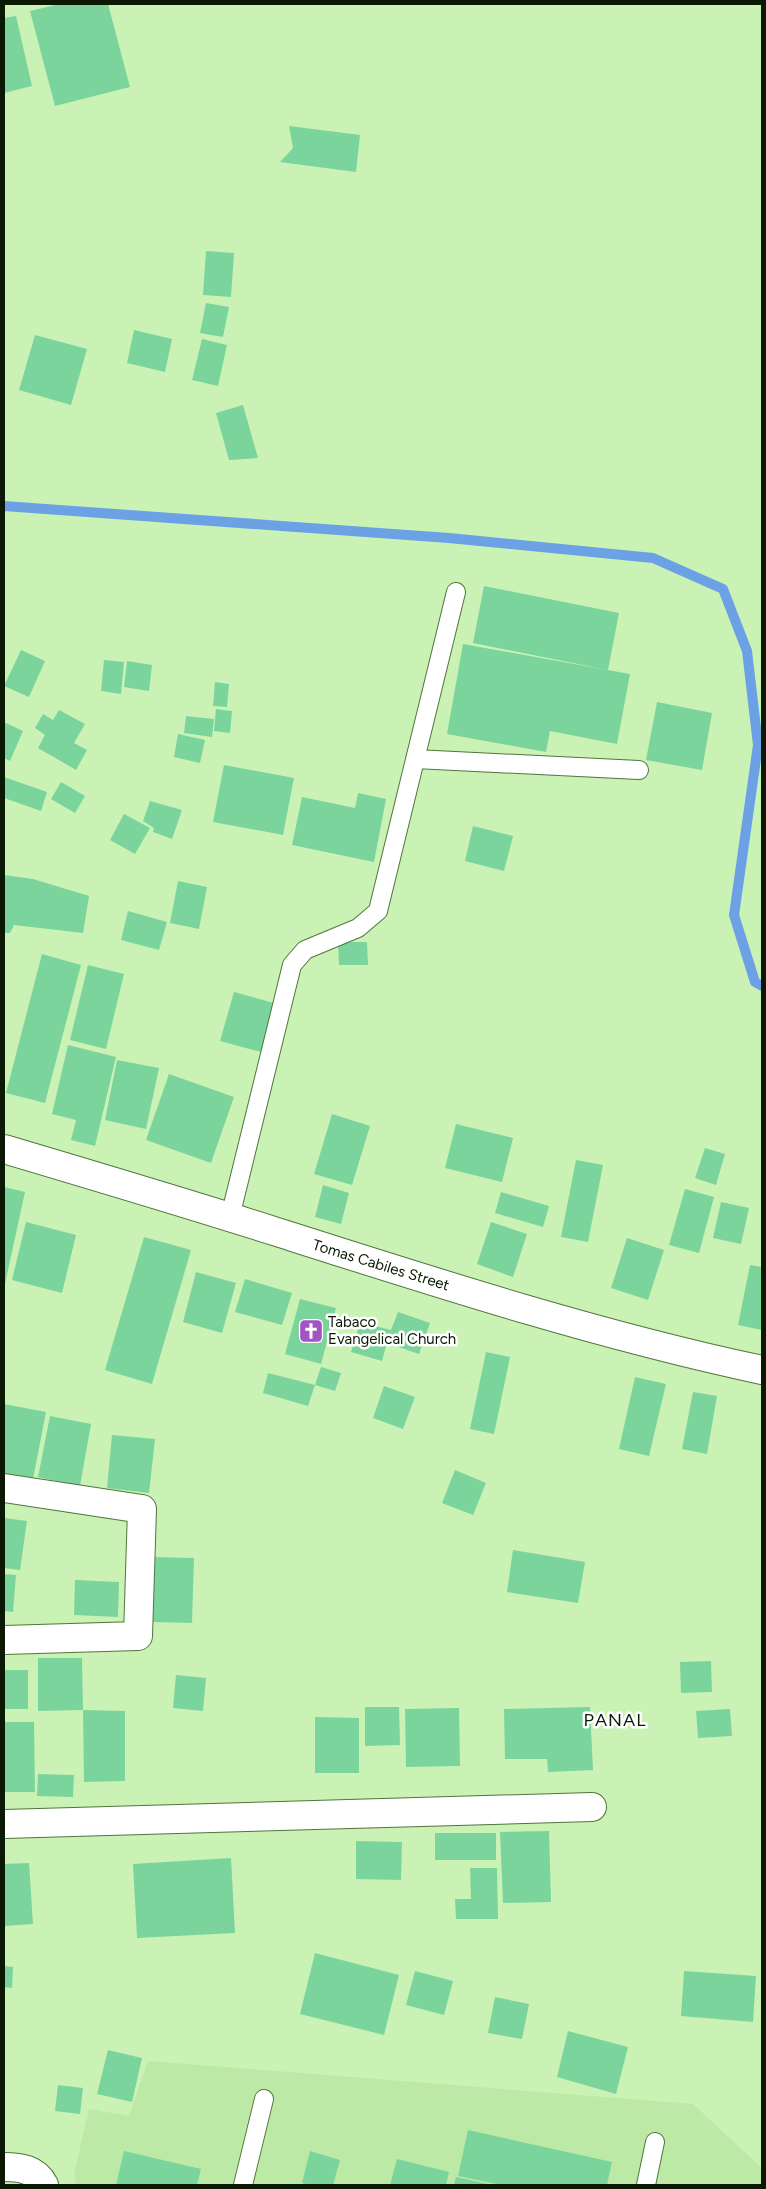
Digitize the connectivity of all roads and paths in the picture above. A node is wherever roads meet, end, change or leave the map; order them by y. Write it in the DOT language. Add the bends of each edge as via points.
graph roads {
  1 [pos="456,592"];
  2 [pos="415,758"];
  3 [pos="639,770"];
  4 [pos="4,1149"];
  5 [pos="230,1217"];
  6 [pos="762,1370"];
  7 [pos="4,1488"];
  8 [pos="4,1640"];
  9 [pos="592,1806"];
  10 [pos="4,1824"];
  11 [pos="264,2099"];
  12 [pos="654,2142"];
  13 [pos="4,2167"];
  14 [pos="44,2185"];
  15 [pos="243,2185"];
  16 [pos="646,2185"];
  1 -- 2 [label="lane"];
  2 -- 3 [label="lane"];
  2 -- 5 [label="lane" via="378,911 358,928 305,950 292,964"];
  4 -- 5 [label="street, Tomas Cabiles Street"];
  5 -- 6 [label="street, Tomas Cabiles Street" via="616,1335"];
  7 -- 8 [label="street" via="142,1510 138,1636"];
  9 -- 10 [label="street"];
  11 -- 15 [label="lane"];
  12 -- 16 [label="lane"];
  13 -- 14 [label="street" via="23,2167 41,2179"];
}
